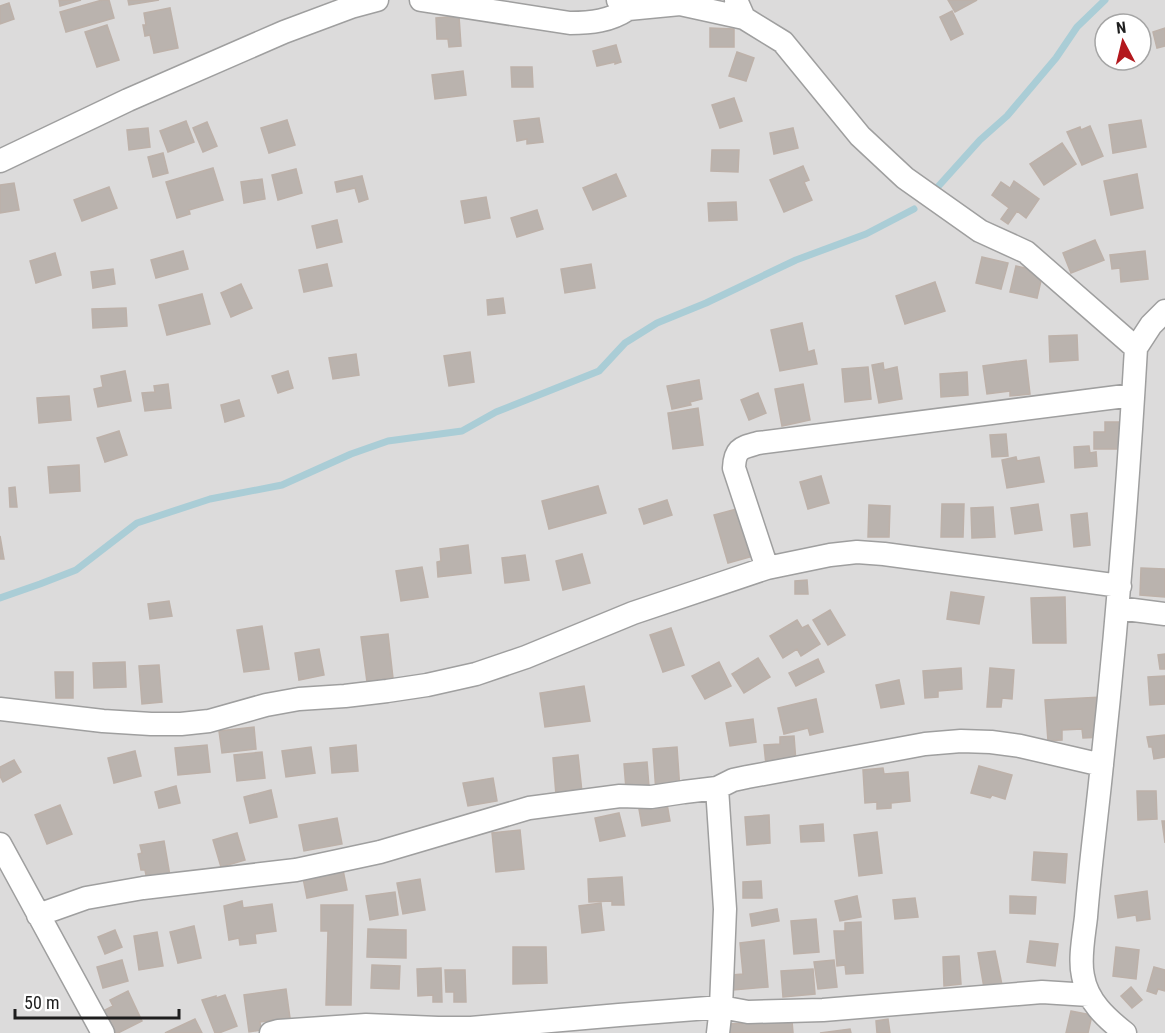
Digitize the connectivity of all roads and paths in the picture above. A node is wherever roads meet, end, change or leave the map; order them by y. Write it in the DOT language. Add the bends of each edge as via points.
graph roads {
  1 [pos="377,0"];
  2 [pos="421,0"];
  3 [pos="623,4"];
  4 [pos="740,9"];
  5 [pos="0,161"];
  6 [pos="1165,311"];
  7 [pos="1136,348"];
  8 [pos="1133,395"];
  9 [pos="767,568"];
  10 [pos="1119,597"];
  11 [pos="1165,614"];
  12 [pos="0,709"];
  13 [pos="1102,765"];
  14 [pos="717,788"];
  15 [pos="0,844"];
  16 [pos="38,915"];
  17 [pos="1089,995"];
  18 [pos="721,1007"];
  19 [pos="104,1033"];
  20 [pos="271,1033"];
  21 [pos="718,1033"];
  22 [pos="1125,1033"];
  1 -- 5 [label="street" via="284,32"];
  2 -- 3 [label="street" via="570,23 605,20 618,15"];
  3 -- 4 [label="street"];
  4 -- 7 [label="street" via="783,42 860,136 905,178 980,231 1026,252"];
  6 -- 7 [label="street" via="1150,325"];
  7 -- 8 [label="street"];
  8 -- 9 [label="street" via="742,447 735,456 734,468"];
  8 -- 10 [label="street"];
  9 -- 10 [label="street" via="830,555 884,554"];
  9 -- 12 [label="street" via="633,613 506,664 427,685 299,699 181,724 104,721"];
  10 -- 11 [label="street"];
  10 -- 13 [label="street"];
  13 -- 14 [label="street" via="1020,746 961,741 925,744 747,777"];
  13 -- 17 [label="street" via="1082,954"];
  14 -- 16 [label="street" via="529,808 380,852 296,870 86,898"];
  14 -- 18 [label="street" via="725,909"];
  15 -- 16 [label="street"];
  16 -- 19 [label="street"];
  17 -- 18 [label="street" via="1042,992 823,1010 748,1011"];
  17 -- 22 [label="street" via="1099,1010"];
  18 -- 20 [label="street" via="471,1028 366,1024"];
  18 -- 21 [label="street"];
}
